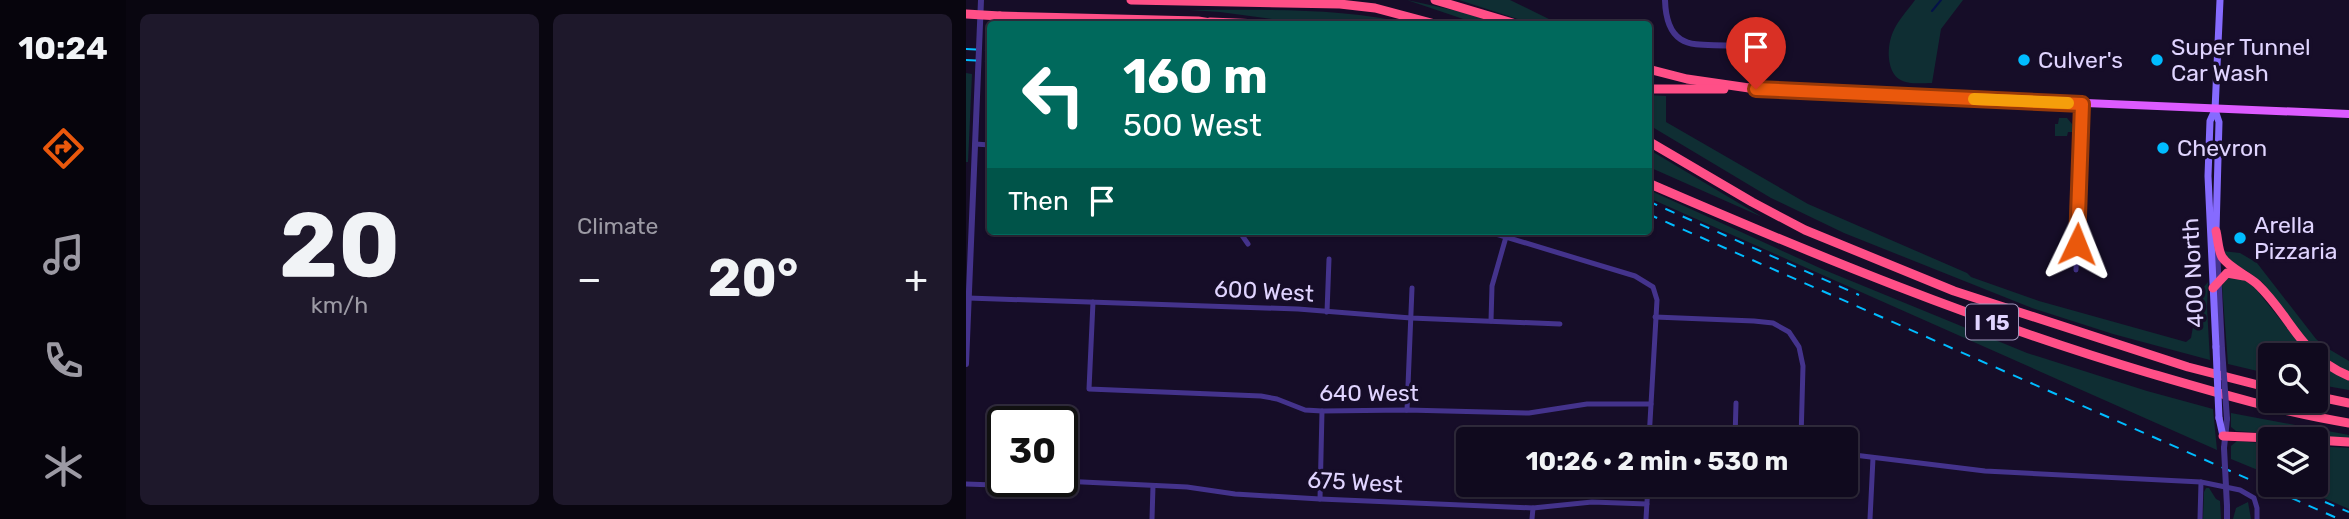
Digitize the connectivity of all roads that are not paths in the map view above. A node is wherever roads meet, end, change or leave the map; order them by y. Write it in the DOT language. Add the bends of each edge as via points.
graph roads {
  1 [pos="981,0"];
  2 [pos="1131,0"];
  3 [pos="1214,0"];
  4 [pos="1435,0"];
  5 [pos="1665,0"];
  6 [pos="2220,0"];
  7 [pos="1193,2"];
  8 [pos="966,14"];
  9 [pos="1198,21"];
  10 [pos="1424,21"];
  11 [pos="1506,21"];
  12 [pos="1652,70"];
  13 [pos="1652,89"];
  14 [pos="1756,89"];
  15 [pos="2082,104"];
  16 [pos="2215,110"];
  17 [pos="2349,114"];
  18 [pos="1652,143"];
  19 [pos="975,144"];
  20 [pos="987,145"];
  21 [pos="1652,185"];
  22 [pos="969,204"];
  23 [pos="2216,231"];
  24 [pos="1242,235"];
  25 [pos="1499,235"];
  26 [pos="1506,237"];
  27 [pos="1248,244"];
  28 [pos="1329,259"];
  29 [pos="2076,270"];
  30 [pos="2249,277"];
  31 [pos="2216,285"];
  32 [pos="1412,288"];
  33 [pos="967,298"];
  34 [pos="1093,302"];
  35 [pos="1327,312"];
  36 [pos="1656,317"];
  37 [pos="1411,318"];
  38 [pos="1491,321"];
  39 [pos="1560,324"];
  40 [pos="966,364"];
  41 [pos="2349,376"];
  42 [pos="2258,385"];
  43 [pos="2328,399"];
  44 [pos="1736,402"];
  45 [pos="2349,403"];
  46 [pos="1651,404"];
  47 [pos="1407,410"];
  48 [pos="1322,411"];
  49 [pos="2349,423"];
  50 [pos="1650,427"];
  51 [pos="1735,427"];
  52 [pos="1801,427"];
  53 [pos="2223,436"];
  54 [pos="2258,438"];
  55 [pos="2328,441"];
  56 [pos="2349,442"];
  57 [pos="1858,456"];
  58 [pos="1873,458"];
  59 [pos="1078,482"];
  60 [pos="2201,482"];
  61 [pos="966,484"];
  62 [pos="987,485"];
  63 [pos="1153,486"];
  64 [pos="1647,497"];
  65 [pos="1320,499"];
  66 [pos="1647,504"];
  67 [pos="1533,508"];
  68 [pos="1152,519"];
  69 [pos="1532,519"];
  70 [pos="1646,519"];
  71 [pos="1870,519"];
  72 [pos="2200,519"];
  73 [pos="2227,519"];
  74 [pos="2257,519"];
  1 -- 19 [label="street"];
  2 -- 7 [label="highway"];
  3 -- 7 [label="highway"];
  4 -- 11 [label="highway"];
  5 -- 14 [label="street" via="1670,26 1684,40 1697,46 1752,52 1757,63"];
  6 -- 16 [label="main road, 400 North"];
  7 -- 10 [label="highway" via="1340,4"];
  8 -- 9 [label="highway, bridge"];
  12 -- 14 [label="highway"];
  13 -- 14 [label="highway"];
  14 -- 15 [label="main road"];
  15 -- 16 [label="main road"];
  15 -- 29 [label="street"];
  16 -- 17 [label="main road"];
  16 -- 23 [label="main road, 400 North" via="2219,122"];
  16 -- 31 [label="main road, 400 North" via="2210,121 2208,167"];
  18 -- 42 [label="highway, I 15" via="1805,230 1954,291 2188,367"];
  19 -- 20 [label="street"];
  19 -- 22 [label="street"];
  21 -- 49 [label="highway, I 15" via="1934,302 2070,350 2258,403"];
  22 -- 33 [label="street"];
  23 -- 30 [label="highway" via="2222,257"];
  23 -- 31 [label="street, 400 North"];
  24 -- 27 [label="street"];
  25 -- 26 [label="street"];
  26 -- 36 [label="street" via="1634,276 1653,287"];
  26 -- 38 [label="street" via="1492,286"];
  28 -- 35 [label="street"];
  30 -- 31 [label="highway" via="2227,273"];
  30 -- 41 [label="highway" via="2315,355"];
  31 -- 53 [label="main road, 400 North, bridge"];
  32 -- 37 [label="street"];
  33 -- 34 [label="street, 600 West"];
  33 -- 40 [label="street"];
  34 -- 35 [label="street, 600 West"];
  34 -- 48 [label="street, 640 West" via="1090,388 1261,396"];
  35 -- 37 [label="street, 600 West"];
  36 -- 46 [label="street"];
  36 -- 52 [label="street" via="1773,323 1788,332 1799,347 1803,366"];
  37 -- 38 [label="street, 600 West"];
  37 -- 47 [label="street"];
  38 -- 39 [label="street, 600 West"];
  43 -- 45 [label="highway"];
  44 -- 51 [label="street"];
  46 -- 47 [label="street, 640 West" via="1587,404 1529,413"];
  46 -- 50 [label="street"];
  47 -- 48 [label="street, 640 West"];
  48 -- 65 [label="street"];
  53 -- 54 [label="highway"];
  53 -- 73 [label="street, 400 North, bridge"];
  55 -- 56 [label="highway"];
  57 -- 58 [label="street"];
  58 -- 60 [label="street" via="1985,471"];
  58 -- 71 [label="street"];
  59 -- 63 [label="street, 675 West"];
  60 -- 72 [label="street"];
  60 -- 74 [label="street" via="2240,490 2254,498"];
  61 -- 62 [label="street"];
  63 -- 65 [label="street, 675 West"];
  63 -- 68 [label="street"];
  64 -- 66 [label="street"];
  65 -- 67 [label="street, 675 West"];
  66 -- 67 [label="street, 675 West" via="1592,502"];
  66 -- 70 [label="street"];
  67 -- 69 [label="street"];
}
